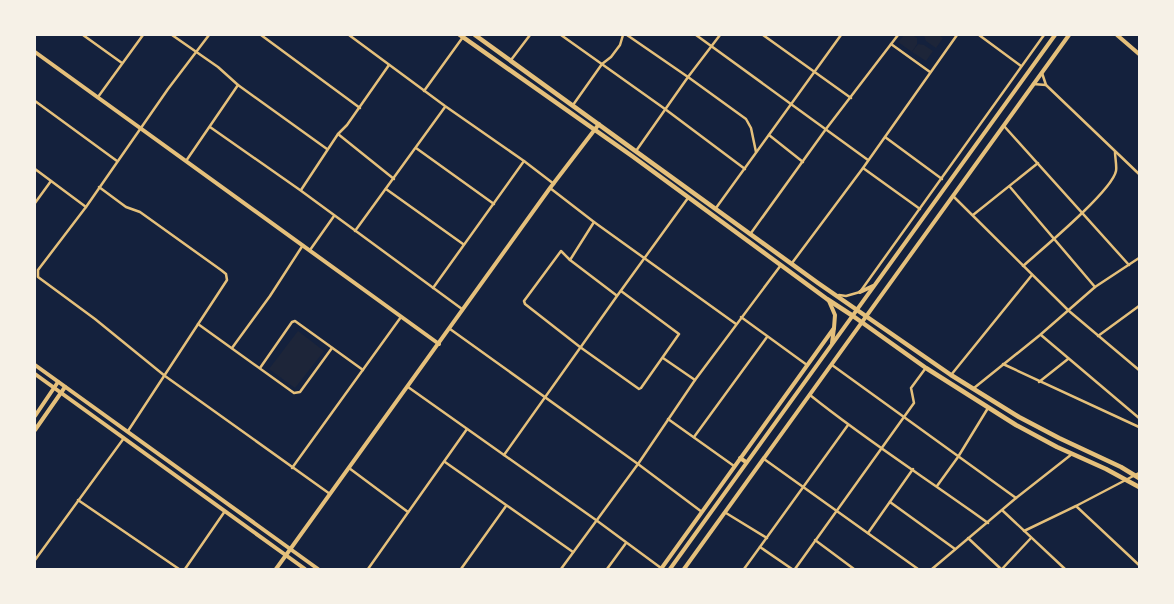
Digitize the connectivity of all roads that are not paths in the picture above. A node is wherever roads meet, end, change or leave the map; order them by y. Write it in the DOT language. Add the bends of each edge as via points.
graph roads {
  1 [pos="84,35"];
  2 [pos="143,35"];
  3 [pos="172,35"];
  4 [pos="209,35"];
  5 [pos="261,35"];
  6 [pos="349,35"];
  7 [pos="475,35"];
  8 [pos="530,35"];
  9 [pos="561,35"];
  10 [pos="623,35"];
  11 [pos="627,35"];
  12 [pos="696,35"];
  13 [pos="720,35"];
  14 [pos="763,35"];
  15 [pos="841,35"];
  16 [pos="898,35"];
  17 [pos="949,35"];
  18 [pos="958,35"];
  19 [pos="979,35"];
  20 [pos="1044,35"];
  21 [pos="1055,35"];
  22 [pos="1069,35"];
  23 [pos="1116,35"];
  24 [pos="462,36"];
  25 [pos="955,39"];
  26 [pos="891,44"];
  27 [pos="711,46"];
  28 [pos="35,52"];
  29 [pos="196,52"];
  30 [pos="1139,54"];
  31 [pos="511,61"];
  32 [pos="122,63"];
  33 [pos="602,64"];
  34 [pos="389,65"];
  35 [pos="1021,66"];
  36 [pos="1042,71"];
  37 [pos="814,72"];
  38 [pos="931,73"];
  39 [pos="688,77"];
  40 [pos="1033,84"];
  41 [pos="238,85"];
  42 [pos="1046,85"];
  43 [pos="424,90"];
  44 [pos="98,97"];
  45 [pos="850,98"];
  46 [pos="35,101"];
  47 [pos="793,104"];
  48 [pos="573,105"];
  49 [pos="445,106"];
  50 [pos="360,108"];
  51 [pos="665,109"];
  52 [pos="599,124"];
  53 [pos="1003,125"];
  54 [pos="210,127"];
  55 [pos="141,128"];
  56 [pos="826,129"];
  57 [pos="594,130"];
  58 [pos="338,134"];
  59 [pos="769,135"];
  60 [pos="885,137"];
  61 [pos="416,148"];
  62 [pos="327,149"];
  63 [pos="636,151"];
  64 [pos="1115,152"];
  65 [pos="756,153"];
  66 [pos="186,160"];
  67 [pos="868,160"];
  68 [pos="117,161"];
  69 [pos="524,161"];
  70 [pos="803,162"];
  71 [pos="1038,163"];
  72 [pos="745,168"];
  73 [pos="863,168"];
  74 [pos="35,169"];
  75 [pos="1139,174"];
  76 [pos="394,179"];
  77 [pos="942,179"];
  78 [pos="51,181"];
  79 [pos="554,184"];
  80 [pos="99,187"];
  81 [pos="1010,187"];
  82 [pos="550,188"];
  83 [pos="386,189"];
  84 [pos="300,190"];
  85 [pos="953,196"];
  86 [pos="689,198"];
  87 [pos="35,203"];
  88 [pos="494,204"];
  89 [pos="86,207"];
  90 [pos="716,208"];
  91 [pos="920,209"];
  92 [pos="1082,212"];
  93 [pos="334,216"];
  94 [pos="973,216"];
  95 [pos="594,222"];
  96 [pos="355,231"];
  97 [pos="751,233"];
  98 [pos="1054,238"];
  99 [pos="463,244"];
  100 [pos="303,245"];
  101 [pos="310,250"];
  102 [pos="899,252"];
  103 [pos="644,258"];
  104 [pos="908,258"];
  105 [pos="1139,258"];
  106 [pos="570,260"];
  107 [pos="792,263"];
  108 [pos="781,265"];
  109 [pos="1129,265"];
  110 [pos="1023,266"];
  111 [pos="1032,275"];
  112 [pos="876,285"];
  113 [pos="1095,287"];
  114 [pos="433,288"];
  115 [pos="620,291"];
  116 [pos="860,292"];
  117 [pos="836,295"];
  118 [pos="617,296"];
  119 [pos="827,299"];
  120 [pos="1139,306"];
  121 [pos="858,309"];
  122 [pos="463,310"];
  123 [pos="1068,311"];
  124 [pos="402,316"];
  125 [pos="853,316"];
  126 [pos="867,316"];
  127 [pos="741,318"];
  128 [pos="862,323"];
  129 [pos="198,324"];
  130 [pos="736,324"];
  131 [pos="881,326"];
  132 [pos="834,328"];
  133 [pos="450,329"];
  134 [pos="876,333"];
  135 [pos="1040,335"];
  136 [pos="1098,336"];
  137 [pos="767,337"];
  138 [pos="439,344"];
  139 [pos="832,345"];
  140 [pos="580,347"];
  141 [pos="232,348"];
  142 [pos="332,348"];
  143 [pos="663,358"];
  144 [pos="1068,358"];
  145 [pos="1003,364"];
  146 [pos="35,365"];
  147 [pos="832,365"];
  148 [pos="808,366"];
  149 [pos="260,368"];
  150 [pos="926,368"];
  151 [pos="363,370"];
  152 [pos="1139,370"];
  153 [pos="35,374"];
  154 [pos="951,375"];
  155 [pos="165,376"];
  156 [pos="695,380"];
  157 [pos="58,382"];
  158 [pos="1039,382"];
  159 [pos="65,387"];
  160 [pos="408,387"];
  161 [pos="54,388"];
  162 [pos="973,389"];
  163 [pos="61,392"];
  164 [pos="810,395"];
  165 [pos="545,397"];
  166 [pos="44,402"];
  167 [pos="51,407"];
  168 [pos="988,408"];
  169 [pos="35,416"];
  170 [pos="904,418"];
  171 [pos="1139,418"];
  172 [pos="668,419"];
  173 [pos="848,425"];
  174 [pos="1139,428"];
  175 [pos="35,430"];
  176 [pos="467,430"];
  177 [pos="128,432"];
  178 [pos="694,437"];
  179 [pos="124,438"];
  180 [pos="882,449"];
  181 [pos="1072,454"];
  182 [pos="504,455"];
  183 [pos="958,457"];
  184 [pos="740,458"];
  185 [pos="764,459"];
  186 [pos="444,462"];
  187 [pos="746,462"];
  188 [pos="638,464"];
  189 [pos="734,466"];
  190 [pos="292,468"];
  191 [pos="349,468"];
  192 [pos="913,469"];
  193 [pos="1138,475"];
  194 [pos="1126,480"];
  195 [pos="937,486"];
  196 [pos="803,487"];
  197 [pos="1139,487"];
  198 [pos="330,494"];
  199 [pos="1016,498"];
  200 [pos="78,500"];
  201 [pos="890,502"];
  202 [pos="506,506"];
  203 [pos="1076,506"];
  204 [pos="225,511"];
  205 [pos="836,511"];
  206 [pos="1003,511"];
  207 [pos="409,512"];
  208 [pos="702,512"];
  209 [pos="725,512"];
  210 [pos="596,520"];
  211 [pos="704,521"];
  212 [pos="988,523"];
  213 [pos="714,527"];
  214 [pos="697,531"];
  215 [pos="1024,531"];
  216 [pos="867,533"];
  217 [pos="706,538"];
  218 [pos="767,538"];
  219 [pos="968,538"];
  220 [pos="1031,538"];
  221 [pos="815,540"];
  222 [pos="626,542"];
  223 [pos="760,548"];
  224 [pos="290,549"];
  225 [pos="955,549"];
  226 [pos="573,552"];
  227 [pos="286,555"];
  228 [pos="35,560"];
  229 [pos="1139,565"];
  230 [pos="935,568"];
  231 [pos="179,569"];
  232 [pos="185,569"];
  233 [pos="276,569"];
  234 [pos="305,569"];
  235 [pos="318,569"];
  236 [pos="368,569"];
  237 [pos="461,569"];
  238 [pos="561,569"];
  239 [pos="607,569"];
  240 [pos="661,569"];
  241 [pos="670,569"];
  242 [pos="684,569"];
  243 [pos="744,569"];
  244 [pos="794,569"];
  245 [pos="854,569"];
  246 [pos="918,569"];
  247 [pos="1001,569"];
  248 [pos="1065,569"];
  1 -- 32 [label="street"];
  2 -- 32 [label="street"];
  3 -- 29 [label="street"];
  4 -- 29 [label="street"];
  5 -- 50 [label="street"];
  6 -- 34 [label="street"];
  7 -- 31 [label="main road"];
  8 -- 31 [label="street"];
  9 -- 33 [label="street"];
  10 -- 33 [label="street" via="616,51"];
  11 -- 39 [label="street"];
  12 -- 27 [label="street"];
  13 -- 27 [label="street"];
  14 -- 37 [label="street"];
  15 -- 37 [label="street"];
  16 -- 26 [label="street"];
  17 -- 25 [label="street"];
  18 -- 25 [label="street"];
  19 -- 35 [label="street"];
  20 -- 35 [label="street"];
  21 -- 102 [label="main road"];
  22 -- 36 [label="main road"];
  23 -- 30 [label="main road"];
  24 -- 43 [label="street"];
  24 -- 57 [label="main road"];
  25 -- 38 [label="street"];
  26 -- 38 [label="street"];
  26 -- 45 [label="street"];
  27 -- 39 [label="street"];
  27 -- 47 [label="street"];
  28 -- 44 [label="main road"];
  29 -- 41 [label="street"];
  29 -- 55 [label="street"];
  31 -- 48 [label="main road"];
  32 -- 44 [label="street"];
  33 -- 48 [label="street"];
  33 -- 51 [label="street"];
  34 -- 43 [label="street"];
  34 -- 50 [label="street"];
  35 -- 77 [label="street"];
  36 -- 40 [label="main road"];
  36 -- 42 [label="street"];
  37 -- 45 [label="street"];
  37 -- 47 [label="street"];
  38 -- 60 [label="street"];
  39 -- 51 [label="street"];
  39 -- 65 [label="street" via="746,119"];
  40 -- 42 [label="street"];
  40 -- 53 [label="main road"];
  41 -- 54 [label="street"];
  41 -- 62 [label="street"];
  42 -- 64 [label="street"];
  43 -- 49 [label="street"];
  44 -- 55 [label="main road"];
  45 -- 56 [label="street"];
  46 -- 68 [label="street"];
  47 -- 56 [label="street"];
  47 -- 59 [label="street"];
  48 -- 52 [label="main road"];
  49 -- 61 [label="street"];
  49 -- 69 [label="street"];
  50 -- 58 [label="street"];
  51 -- 63 [label="street"];
  51 -- 72 [label="street"];
  52 -- 57 [label="main road"];
  52 -- 63 [label="main road"];
  53 -- 71 [label="street"];
  53 -- 85 [label="main road"];
  54 -- 66 [label="street"];
  54 -- 84 [label="street"];
  55 -- 66 [label="main road"];
  55 -- 68 [label="street"];
  56 -- 67 [label="street"];
  56 -- 70 [label="street"];
  57 -- 79 [label="main road"];
  57 -- 86 [label="main road"];
  58 -- 62 [label="street"];
  58 -- 76 [label="street"];
  59 -- 65 [label="street"];
  59 -- 70 [label="street"];
  60 -- 67 [label="street"];
  60 -- 77 [label="street"];
  61 -- 76 [label="street"];
  61 -- 88 [label="street"];
  62 -- 84 [label="street"];
  63 -- 90 [label="main road"];
  64 -- 75 [label="street"];
  64 -- 92 [label="street" via="1116,171 1111,182"];
  65 -- 72 [label="street"];
  66 -- 100 [label="main road"];
  67 -- 73 [label="street"];
  68 -- 80 [label="street"];
  69 -- 79 [label="street"];
  69 -- 88 [label="street"];
  70 -- 97 [label="street"];
  71 -- 81 [label="street"];
  71 -- 92 [label="street"];
  72 -- 90 [label="street"];
  73 -- 91 [label="street"];
  73 -- 107 [label="street"];
  74 -- 78 [label="street"];
  76 -- 83 [label="street"];
  77 -- 91 [label="street"];
  78 -- 87 [label="street"];
  78 -- 89 [label="street"];
  79 -- 82 [label="main road"];
  80 -- 89 [label="street"];
  80 -- 129 [label="street" via="126,207 140,212 226,274 228,280"];
  81 -- 94 [label="street"];
  81 -- 98 [label="street"];
  82 -- 95 [label="street"];
  82 -- 122 [label="main road"];
  83 -- 96 [label="street"];
  83 -- 99 [label="street"];
  84 -- 93 [label="street"];
  85 -- 94 [label="street"];
  85 -- 104 [label="main road"];
  86 -- 103 [label="street"];
  86 -- 108 [label="main road"];
  88 -- 99 [label="street"];
  89 -- 155 [label="street" via="38,270 38,277"];
  90 -- 97 [label="main road"];
  91 -- 116 [label="street"];
  92 -- 98 [label="street"];
  92 -- 109 [label="street"];
  93 -- 96 [label="street"];
  93 -- 101 [label="street"];
  94 -- 110 [label="street"];
  95 -- 103 [label="street"];
  95 -- 106 [label="street"];
  96 -- 114 [label="street"];
  97 -- 107 [label="main road"];
  98 -- 110 [label="street"];
  98 -- 113 [label="street"];
  99 -- 114 [label="street"];
  100 -- 101 [label="main road"];
  100 -- 141 [label="street"];
  101 -- 124 [label="main road"];
  102 -- 104 [label="main road"];
  102 -- 112 [label="main road"];
  103 -- 115 [label="street"];
  103 -- 130 [label="street"];
  104 -- 126 [label="main road"];
  105 -- 109 [label="street"];
  106 -- 118 [label="street"];
  106 -- 140 [label="street" via="562,251 524,301"];
  107 -- 117 [label="main road"];
  108 -- 119 [label="main road"];
  108 -- 127 [label="street"];
  109 -- 113 [label="street"];
  110 -- 111 [label="street"];
  111 -- 123 [label="street"];
  111 -- 154 [label="street"];
  112 -- 116 [label="main road"];
  112 -- 121 [label="main road"];
  113 -- 123 [label="street"];
  114 -- 122 [label="street"];
  115 -- 118 [label="street"];
  115 -- 143 [label="street" via="679,334"];
  116 -- 117 [label="street"];
  117 -- 121 [label="main road"];
  118 -- 140 [label="street"];
  119 -- 125 [label="main road"];
  119 -- 132 [label="main road" via="835,315"];
  120 -- 136 [label="street"];
  121 -- 125 [label="main road"];
  121 -- 126 [label="main road"];
  122 -- 133 [label="main road"];
  123 -- 135 [label="street"];
  123 -- 136 [label="street"];
  124 -- 138 [label="main road"];
  124 -- 151 [label="street"];
  125 -- 128 [label="main road"];
  125 -- 139 [label="main road"];
  126 -- 128 [label="main road"];
  126 -- 131 [label="main road"];
  127 -- 130 [label="street"];
  127 -- 137 [label="street"];
  128 -- 134 [label="main road"];
  128 -- 147 [label="main road"];
  129 -- 141 [label="street"];
  129 -- 155 [label="street"];
  130 -- 156 [label="street"];
  131 -- 134 [label="main road"];
  131 -- 154 [label="main road"];
  132 -- 139 [label="main road"];
  132 -- 148 [label="main road"];
  133 -- 138 [label="main road"];
  133 -- 165 [label="street"];
  134 -- 150 [label="main road"];
  135 -- 144 [label="street"];
  135 -- 145 [label="street"];
  136 -- 152 [label="street"];
  137 -- 148 [label="street"];
  137 -- 178 [label="street"];
  138 -- 160 [label="main road"];
  139 -- 187 [label="main road"];
  140 -- 143 [label="street" via="639,389"];
  140 -- 165 [label="street"];
  141 -- 149 [label="street"];
  142 -- 149 [label="street" via="297,393"];
  142 -- 149 [label="street" via="295,321"];
  142 -- 151 [label="street"];
  143 -- 156 [label="street"];
  144 -- 158 [label="street"];
  144 -- 171 [label="street"];
  145 -- 158 [label="street"];
  145 -- 162 [label="street"];
  146 -- 157 [label="main road"];
  147 -- 164 [label="main road"];
  147 -- 170 [label="street"];
  148 -- 184 [label="main road"];
  150 -- 168 [label="main road"];
  150 -- 170 [label="street" via="911,388 914,403"];
  151 -- 190 [label="street"];
  153 -- 161 [label="main road"];
  154 -- 162 [label="main road"];
  155 -- 177 [label="street"];
  155 -- 190 [label="street"];
  156 -- 172 [label="street"];
  157 -- 159 [label="main road"];
  157 -- 161 [label="main road"];
  158 -- 174 [label="street"];
  159 -- 163 [label="main road"];
  159 -- 177 [label="main road"];
  160 -- 176 [label="street"];
  160 -- 191 [label="main road"];
  161 -- 163 [label="main road"];
  161 -- 166 [label="main road"];
  162 -- 193 [label="main road" via="1039,428"];
  163 -- 167 [label="main road"];
  163 -- 179 [label="main road"];
  164 -- 173 [label="street"];
  164 -- 185 [label="main road"];
  165 -- 182 [label="street"];
  165 -- 188 [label="street"];
  166 -- 167 [label="main road"];
  166 -- 169 [label="main road"];
  167 -- 175 [label="main road"];
  168 -- 181 [label="main road"];
  168 -- 183 [label="street"];
  170 -- 180 [label="street"];
  170 -- 183 [label="street"];
  172 -- 178 [label="street"];
  172 -- 188 [label="street"];
  173 -- 180 [label="street"];
  173 -- 196 [label="street"];
  176 -- 182 [label="street"];
  176 -- 186 [label="street"];
  177 -- 224 [label="main road"];
  178 -- 189 [label="street"];
  179 -- 200 [label="street"];
  179 -- 204 [label="main road"];
  180 -- 192 [label="street"];
  180 -- 205 [label="street"];
  181 -- 194 [label="main road"];
  181 -- 199 [label="street"];
  182 -- 210 [label="street"];
  183 -- 195 [label="street"];
  183 -- 199 [label="street"];
  184 -- 187 [label="main road"];
  184 -- 189 [label="main road"];
  185 -- 196 [label="street"];
  185 -- 209 [label="main road"];
  186 -- 202 [label="street"];
  186 -- 207 [label="street"];
  187 -- 211 [label="main road"];
  188 -- 208 [label="street"];
  188 -- 210 [label="street"];
  189 -- 208 [label="main road"];
  190 -- 198 [label="street"];
  191 -- 198 [label="main road"];
  191 -- 207 [label="street"];
  192 -- 195 [label="street"];
  192 -- 201 [label="street"];
  193 -- 194 [label="street"];
  194 -- 197 [label="main road"];
  194 -- 203 [label="street"];
  195 -- 212 [label="street"];
  196 -- 205 [label="street"];
  196 -- 218 [label="street"];
  198 -- 224 [label="main road"];
  199 -- 206 [label="street"];
  200 -- 228 [label="street"];
  200 -- 231 [label="street"];
  201 -- 216 [label="street"];
  201 -- 225 [label="street"];
  202 -- 226 [label="street"];
  202 -- 237 [label="street"];
  203 -- 215 [label="street"];
  203 -- 229 [label="street"];
  204 -- 227 [label="main road"];
  204 -- 232 [label="street"];
  205 -- 216 [label="street"];
  205 -- 221 [label="street"];
  206 -- 212 [label="street"];
  206 -- 215 [label="street"];
  207 -- 236 [label="street"];
  208 -- 240 [label="main road"];
  209 -- 213 [label="main road"];
  209 -- 218 [label="street"];
  210 -- 222 [label="street"];
  210 -- 226 [label="street"];
  211 -- 213 [label="main road"];
  211 -- 214 [label="main road"];
  212 -- 219 [label="street"];
  213 -- 217 [label="main road"];
  214 -- 217 [label="main road"];
  214 -- 241 [label="main road"];
  215 -- 220 [label="street"];
  216 -- 246 [label="street"];
  217 -- 242 [label="main road"];
  218 -- 223 [label="street"];
  219 -- 225 [label="street"];
  219 -- 247 [label="street"];
  220 -- 247 [label="street"];
  220 -- 248 [label="street"];
  221 -- 244 [label="street"];
  221 -- 245 [label="street"];
  222 -- 239 [label="street"];
  222 -- 240 [label="street"];
  223 -- 243 [label="street"];
  223 -- 244 [label="street"];
  224 -- 227 [label="main road"];
  224 -- 235 [label="main road"];
  225 -- 230 [label="street"];
  226 -- 238 [label="street"];
  227 -- 233 [label="main road"];
  227 -- 234 [label="main road"];
}
